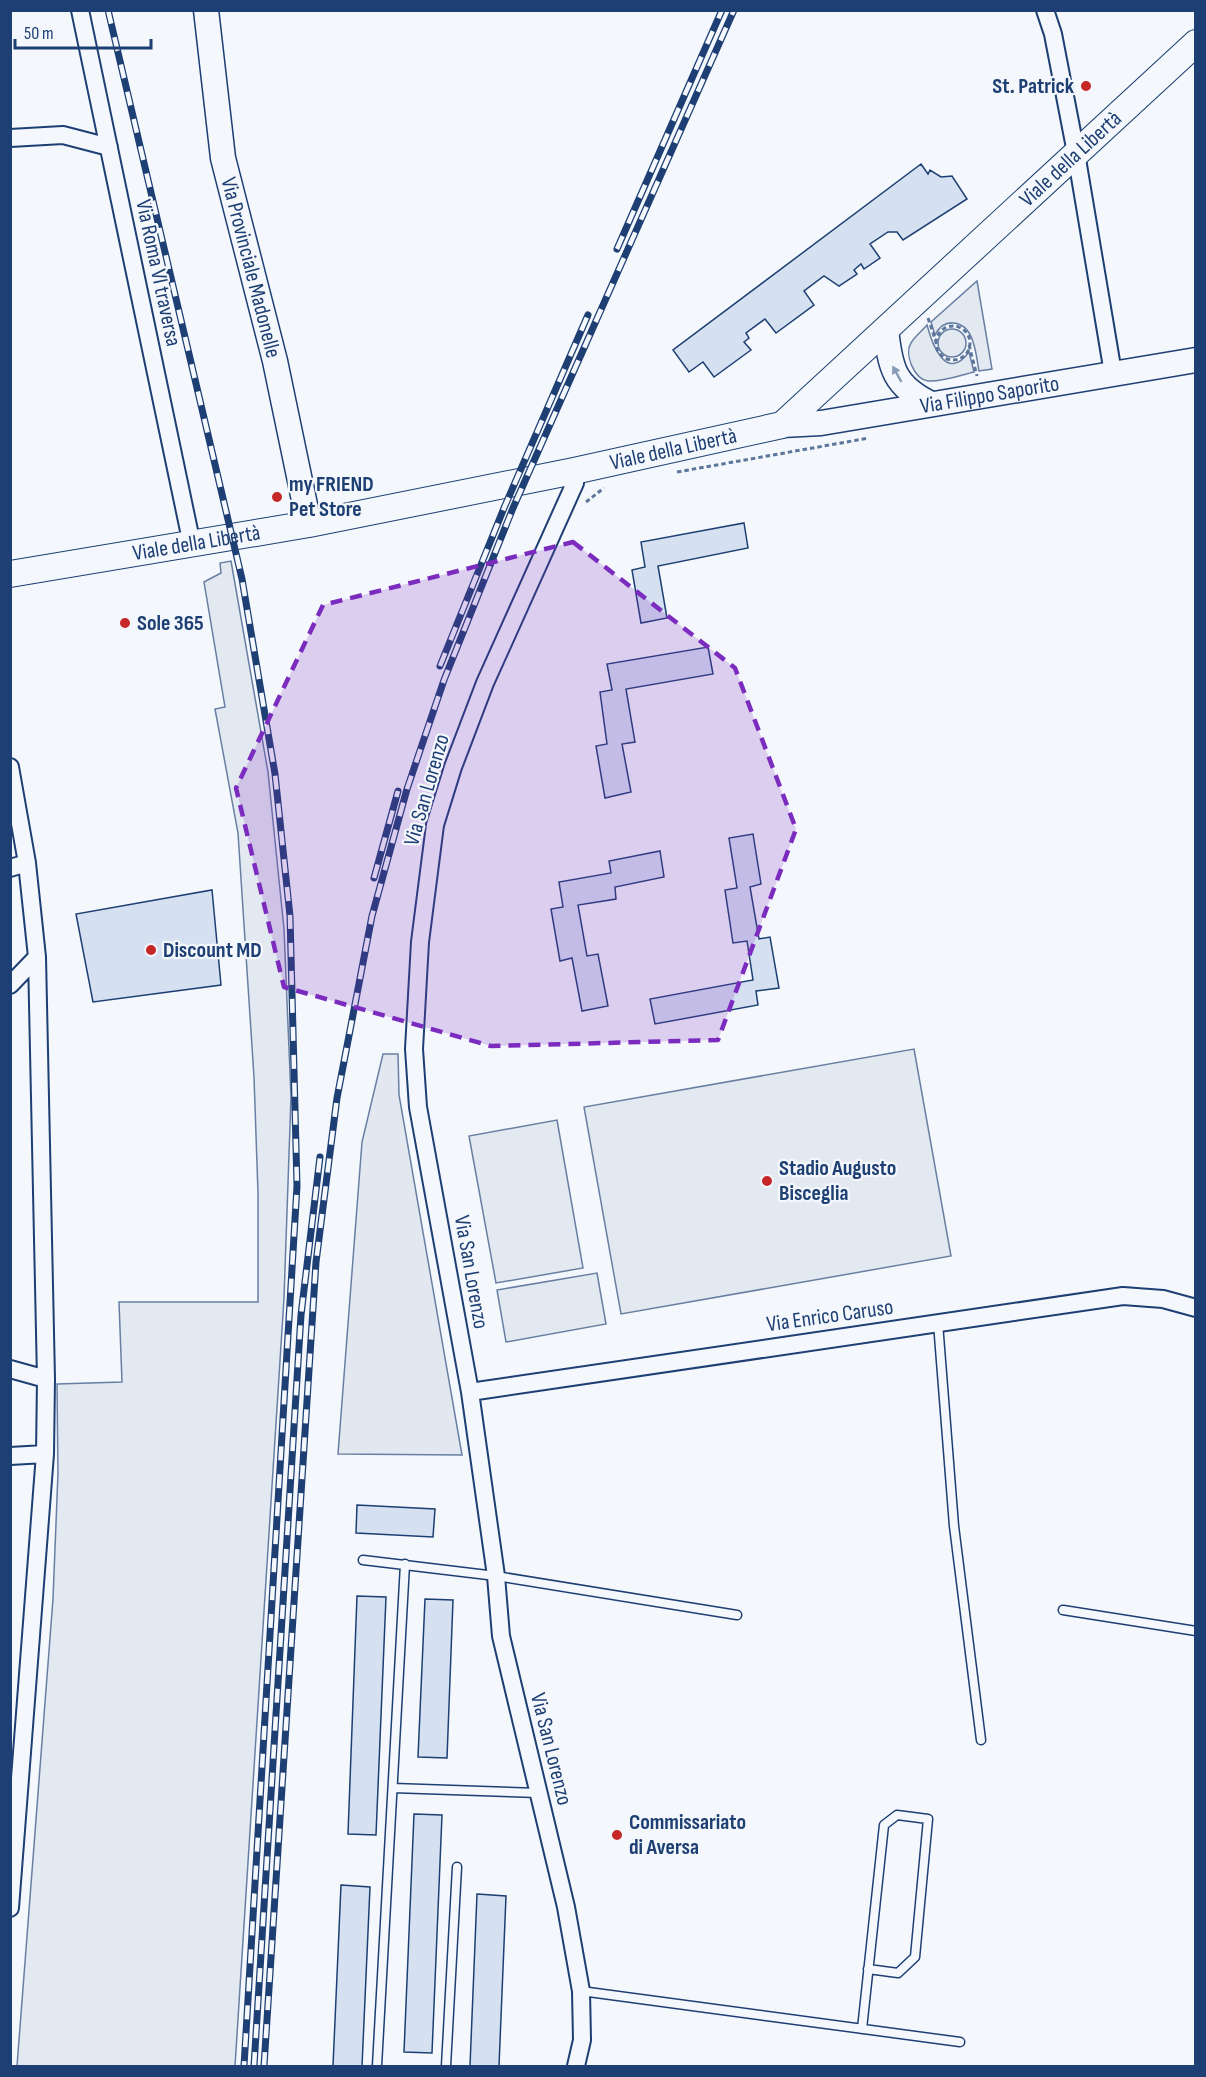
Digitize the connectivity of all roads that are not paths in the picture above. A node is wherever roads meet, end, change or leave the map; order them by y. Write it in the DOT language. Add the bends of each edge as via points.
graph roads {
  1 [pos="80,10"];
  2 [pos="206,10"];
  3 [pos="1045,10"];
  4 [pos="1196,43"];
  5 [pos="10,138"];
  6 [pos="109,147"];
  7 [pos="1076,153"];
  8 [pos="886,329"];
  9 [pos="1196,360"];
  10 [pos="1113,373"];
  11 [pos="931,404"];
  12 [pos="782,425"];
  13 [pos="566,472"];
  14 [pos="309,524"];
  15 [pos="192,545"];
  16 [pos="10,574"];
  17 [pos="10,767"];
  18 [pos="27,863"];
  19 [pos="10,868"];
  20 [pos="37,957"];
  21 [pos="10,985"];
  22 [pos="1196,1308"];
  23 [pos="938,1323"];
  24 [pos="10,1369"];
  25 [pos="46,1379"];
  26 [pos="470,1392"];
  27 [pos="45,1454"];
  28 [pos="10,1456"];
  29 [pos="363,1560"];
  30 [pos="405,1564"];
  31 [pos="496,1576"];
  32 [pos="1064,1610"];
  33 [pos="737,1615"];
  34 [pos="1196,1631"];
  35 [pos="981,1740"];
  36 [pos="393,1788"];
  37 [pos="539,1793"];
  38 [pos="457,1867"];
  39 [pos="10,1908"];
  40 [pos="868,1969"];
  41 [pos="581,1991"];
  42 [pos="862,2029"];
  43 [pos="960,2042"];
  44 [pos="377,2067"];
  45 [pos="446,2067"];
  46 [pos="576,2067"];
  1 -- 6 [label="street, Via Roma VI traversa"];
  2 -- 14 [label="street, Via Provinciale Madonelle" via="223,158 275,361"];
  3 -- 7 [label="street"];
  4 -- 7 [label="main road, Viale della Libertà"];
  5 -- 6 [label="street" via="63,135"];
  6 -- 15 [label="street, Via Roma VI traversa"];
  7 -- 8 [label="main road, Viale della Libertà"];
  7 -- 10 [label="street"];
  11 -- 8 [label="street, one-way" via="913,395 897,378 889,358"];
  8 -- 12 [label="main road, Viale della Libertà"];
  9 -- 10 [label="street, Via Filippo Saporito"];
  10 -- 11 [label="street, Via Filippo Saporito"];
  11 -- 12 [label="street, Via Filippo Saporito" via="820,423"];
  12 -- 13 [label="main road, Viale della Libertà"];
  13 -- 14 [label="main road, Viale della Libertà"];
  13 -- 26 [label="street, Via San Lorenzo" via="558,488 565,501 485,683 453,767 435,825 420,942 414,1079"];
  14 -- 15 [label="main road, Viale della Libertà"];
  15 -- 16 [label="main road, Viale della Libertà"];
  17 -- 18 [label="street"];
  18 -- 19 [label="street"];
  18 -- 20 [label="street"];
  20 -- 21 [label="street"];
  20 -- 25 [label="street"];
  22 -- 23 [label="street, Via Enrico Caruso" via="1164,1299 1123,1296"];
  23 -- 26 [label="street, Via Enrico Caruso"];
  23 -- 35 [label="lane" via="954,1526"];
  24 -- 25 [label="street"];
  25 -- 27 [label="street"];
  26 -- 31 [label="street, Via San Lorenzo"];
  27 -- 28 [label="street"];
  27 -- 39 [label="street"];
  29 -- 30 [label="lane"];
  30 -- 31 [label="lane"];
  30 -- 36 [label="lane"];
  31 -- 33 [label="lane"];
  31 -- 37 [label="street, Via San Lorenzo" via="501,1636"];
  32 -- 34 [label="lane"];
  36 -- 37 [label="lane"];
  36 -- 44 [label="lane"];
  37 -- 41 [label="street, Via San Lorenzo"];
  38 -- 45 [label="lane"];
  40 -- 40 [label="lane" via="898,1973 915,1957 928,1819 897,1815 884,1825"];
  40 -- 42 [label="lane"];
  41 -- 42 [label="lane"];
  41 -- 46 [label="street, Via San Lorenzo" via="582,2040"];
  42 -- 43 [label="lane"];
}
